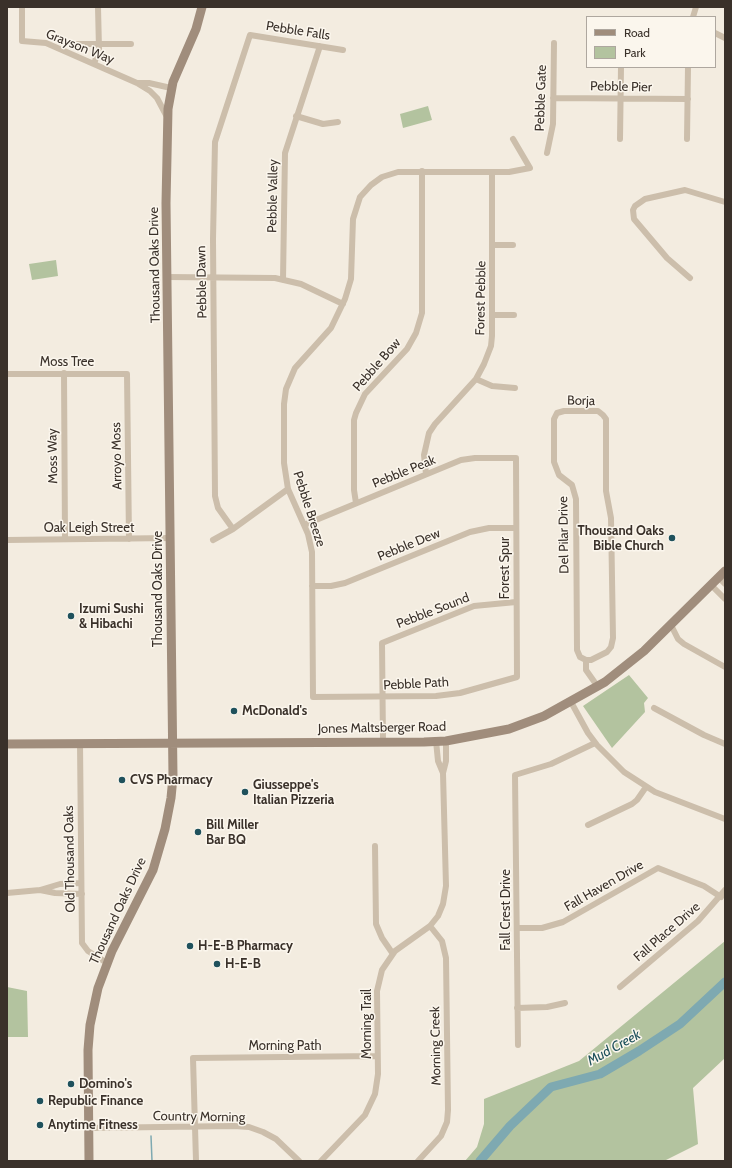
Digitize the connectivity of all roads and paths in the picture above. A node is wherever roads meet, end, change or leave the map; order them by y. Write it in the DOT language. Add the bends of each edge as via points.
graph roads {
  1 [pos="22,7"];
  2 [pos="98,7"];
  3 [pos="202,7"];
  4 [pos="716,34"];
  5 [pos="250,35"];
  6 [pos="725,38"];
  7 [pos="554,43"];
  8 [pos="76,44"];
  9 [pos="131,44"];
  10 [pos="99,45"];
  11 [pos="320,46"];
  12 [pos="342,50"];
  13 [pos="94,64"];
  14 [pos="621,68"];
  15 [pos="688,68"];
  16 [pos="137,83"];
  17 [pos="171,88"];
  18 [pos="553,98"];
  19 [pos="621,98"];
  20 [pos="688,99"];
  21 [pos="296,116"];
  22 [pos="168,119"];
  23 [pos="338,122"];
  24 [pos="513,139"];
  25 [pos="620,139"];
  26 [pos="687,139"];
  27 [pos="547,154"];
  28 [pos="422,171"];
  29 [pos="492,172"];
  30 [pos="725,202"];
  31 [pos="492,245"];
  32 [pos="513,245"];
  33 [pos="167,277"];
  34 [pos="213,278"];
  35 [pos="690,278"];
  36 [pos="283,280"];
  37 [pos="343,304"];
  38 [pos="492,315"];
  39 [pos="514,315"];
  40 [pos="64,373"];
  41 [pos="7,374"];
  42 [pos="127,374"];
  43 [pos="476,379"];
  44 [pos="515,388"];
  45 [pos="557,413"];
  46 [pos="516,458"];
  47 [pos="426,474"];
  48 [pos="288,489"];
  49 [pos="356,503"];
  50 [pos="304,524"];
  51 [pos="516,528"];
  52 [pos="233,529"];
  53 [pos="171,538"];
  54 [pos="65,539"];
  55 [pos="128,539"];
  56 [pos="7,540"];
  57 [pos="213,540"];
  58 [pos="723,578"];
  59 [pos="711,585"];
  60 [pos="312,586"];
  61 [pos="725,599"];
  62 [pos="516,602"];
  63 [pos="670,625"];
  64 [pos="586,660"];
  65 [pos="725,667"];
  66 [pos="518,677"];
  67 [pos="598,687"];
  68 [pos="313,697"];
  69 [pos="383,697"];
  70 [pos="571,702"];
  71 [pos="654,708"];
  72 [pos="436,741"];
  73 [pos="446,741"];
  74 [pos="383,742"];
  75 [pos="80,743"];
  76 [pos="173,743"];
  77 [pos="595,743"];
  78 [pos="7,744"];
  79 [pos="725,744"];
  80 [pos="443,774"];
  81 [pos="646,787"];
  82 [pos="725,819"];
  83 [pos="588,825"];
  84 [pos="375,846"];
  85 [pos="81,883"];
  86 [pos="40,890"];
  87 [pos="725,890"];
  88 [pos="7,893"];
  89 [pos="82,894"];
  90 [pos="721,897"];
  91 [pos="430,926"];
  92 [pos="517,928"];
  93 [pos="393,954"];
  94 [pos="107,963"];
  95 [pos="620,987"];
  96 [pos="565,1003"];
  97 [pos="517,1008"];
  98 [pos="518,1045"];
  99 [pos="378,1056"];
  100 [pos="194,1126"];
  101 [pos="89,1128"];
  102 [pos="89,1161"];
  103 [pos="196,1161"];
  104 [pos="298,1161"];
  105 [pos="321,1161"];
  106 [pos="418,1161"];
  1 -- 13 [label="street, Grayson Way" via="22,41 46,43"];
  2 -- 10 [label="street"];
  3 -- 17 [label="main road, Thousand Oaks Drive" via="196,29"];
  4 -- 6 [label="street"];
  5 -- 11 [label="street, Pebble Falls"];
  5 -- 34 [label="street, Pebble Dawn" via="213,153"];
  7 -- 18 [label="street, Pebble Gate"];
  8 -- 10 [label="street"];
  9 -- 10 [label="street"];
  10 -- 13 [label="street"];
  11 -- 12 [label="street, Pebble Falls"];
  11 -- 21 [label="street, Pebble Valley"];
  13 -- 16 [label="street, Grayson Way"];
  14 -- 19 [label="street"];
  15 -- 20 [label="street"];
  16 -- 17 [label="street, Grayson Way"];
  16 -- 22 [label="street, Grayson Way" via="157,98"];
  17 -- 22 [label="main road, Thousand Oaks Drive"];
  18 -- 19 [label="street, Pebble Pier"];
  18 -- 27 [label="street, Pebble Gate" via="553,124"];
  19 -- 20 [label="street, Pebble Pier"];
  19 -- 25 [label="street"];
  20 -- 26 [label="street"];
  21 -- 23 [label="street" via="323,124"];
  21 -- 36 [label="street, Pebble Valley" via="284,153"];
  22 -- 33 [label="main road, Thousand Oaks Drive"];
  24 -- 29 [label="street, Pebble Breeze" via="530,168"];
  28 -- 29 [label="street, Pebble Breeze"];
  28 -- 37 [label="street, Pebble Breeze" via="387,174 371,185 360,197 353,219 351,279"];
  28 -- 49 [label="street, Pebble Bow" via="422,313 416,333 407,349 365,394 356,413"];
  29 -- 31 [label="street, Forest Pebble"];
  30 -- 35 [label="street" via="692,191 677,190 645,199 633,210 634,219 640,227 667,258"];
  31 -- 32 [label="street"];
  31 -- 38 [label="street, Forest Pebble"];
  33 -- 34 [label="street"];
  33 -- 53 [label="main road, Thousand Oaks Drive"];
  34 -- 36 [label="street"];
  34 -- 52 [label="street, Pebble Dawn" via="215,496 218,508"];
  36 -- 37 [label="street" via="301,284"];
  37 -- 48 [label="street, Pebble Breeze" via="330,328 295,368 286,389 284,463"];
  38 -- 39 [label="street"];
  38 -- 43 [label="street, Forest Pebble" via="490,346"];
  40 -- 41 [label="street, Moss Tree"];
  40 -- 42 [label="street, Moss Tree"];
  40 -- 54 [label="street, Moss Way"];
  42 -- 55 [label="street, Arroyo Moss"];
  43 -- 44 [label="street" via="492,386"];
  43 -- 47 [label="street, Forest Pebble" via="429,433 424,456"];
  45 -- 64 [label="street, Del Pilar Drive" via="553,422 554,462 559,475 572,485 576,499 577,645 580,657"];
  45 -- 64 [label="street, Borja" via="598,411 606,419 606,491 611,518 613,638 611,648 607,652"];
  46 -- 47 [label="street, Pebble Peak" via="466,459"];
  46 -- 51 [label="street, Forest Spur"];
  47 -- 49 [label="street, Pebble Peak"];
  48 -- 50 [label="street, Pebble Breeze"];
  48 -- 52 [label="street"];
  49 -- 50 [label="street, Pebble Peak"];
  50 -- 60 [label="street, Pebble Breeze" via="312,552"];
  51 -- 60 [label="street, Pebble Dew" via="489,528 470,532 345,583"];
  51 -- 62 [label="street, Forest Spur"];
  52 -- 57 [label="street"];
  53 -- 55 [label="street, Oak Leigh Street"];
  53 -- 76 [label="main road, Thousand Oaks Drive"];
  54 -- 55 [label="street, Oak Leigh Street"];
  54 -- 56 [label="street, Oak Leigh Street"];
  58 -- 59 [label="main road, Jones Maltsberger Road"];
  59 -- 61 [label="street"];
  59 -- 63 [label="main road, Jones Maltsberger Road"];
  60 -- 68 [label="street, Pebble Breeze"];
  62 -- 66 [label="street, Forest Spur"];
  62 -- 69 [label="street, Pebble Sound" via="474,606 382,643"];
  63 -- 65 [label="street" via="684,644"];
  63 -- 67 [label="main road, Jones Maltsberger Road" via="644,651"];
  64 -- 67 [label="street, Del Pilar Drive" via="586,670"];
  66 -- 69 [label="street, Pebble Path" via="460,693 426,697"];
  67 -- 70 [label="main road, Jones Maltsberger Road"];
  68 -- 69 [label="street, Pebble Path"];
  69 -- 74 [label="street"];
  70 -- 73 [label="main road, Jones Maltsberger Road" via="544,716 509,729"];
  70 -- 77 [label="street"];
  71 -- 79 [label="street" via="704,736"];
  72 -- 73 [label="main road, Jones Maltsberger Road"];
  72 -- 74 [label="main road, Jones Maltsberger Road"];
  72 -- 80 [label="street, Morning Trail" via="438,761"];
  73 -- 80 [label="street, Morning Trail"];
  74 -- 76 [label="main road, Jones Maltsberger Road"];
  75 -- 76 [label="main road, Jones Maltsberger Road"];
  75 -- 78 [label="main road, Jones Maltsberger Road"];
  75 -- 85 [label="street, Old Thousand Oaks"];
  76 -- 94 [label="main road, Thousand Oaks Drive" via="171,798 166,829 157,859"];
  77 -- 81 [label="street" via="624,772"];
  77 -- 92 [label="street, Fall Crest Drive" via="551,764 516,775"];
  80 -- 91 [label="street, Morning Trail" via="446,892 441,910"];
  81 -- 82 [label="street"];
  81 -- 83 [label="street" via="632,804"];
  84 -- 93 [label="street" via="376,924"];
  85 -- 86 [label="street" via="60,884"];
  85 -- 89 [label="street, Old Thousand Oaks"];
  86 -- 88 [label="street"];
  86 -- 89 [label="street"];
  87 -- 90 [label="street, Fall Place Drive"];
  89 -- 94 [label="street, Old Thousand Oaks" via="82,942 88,951"];
  90 -- 92 [label="street, Fall Haven Drive" via="704,886 658,868 563,922 542,928"];
  90 -- 95 [label="street, Fall Place Drive" via="698,921"];
  91 -- 93 [label="street, Morning Trail"];
  91 -- 106 [label="street, Morning Creek" via="442,941 446,958 448,1110 447,1122 441,1136"];
  92 -- 97 [label="street, Fall Crest Drive"];
  93 -- 99 [label="street, Morning Trail" via="384,964 378,984"];
  94 -- 101 [label="main road, Thousand Oaks Drive" via="98,988 90,1025"];
  96 -- 97 [label="street" via="546,1007"];
  97 -- 98 [label="street, Fall Crest Drive"];
  99 -- 100 [label="street, Morning Path" via="193,1058"];
  99 -- 105 [label="street, Morning Trail" via="377,1087 369,1108"];
  100 -- 101 [label="street, Country Morning"];
  100 -- 103 [label="street"];
  100 -- 104 [label="street, Country Morning" via="256,1129 276,1139"];
  101 -- 102 [label="main road, Thousand Oaks Drive"];
}
